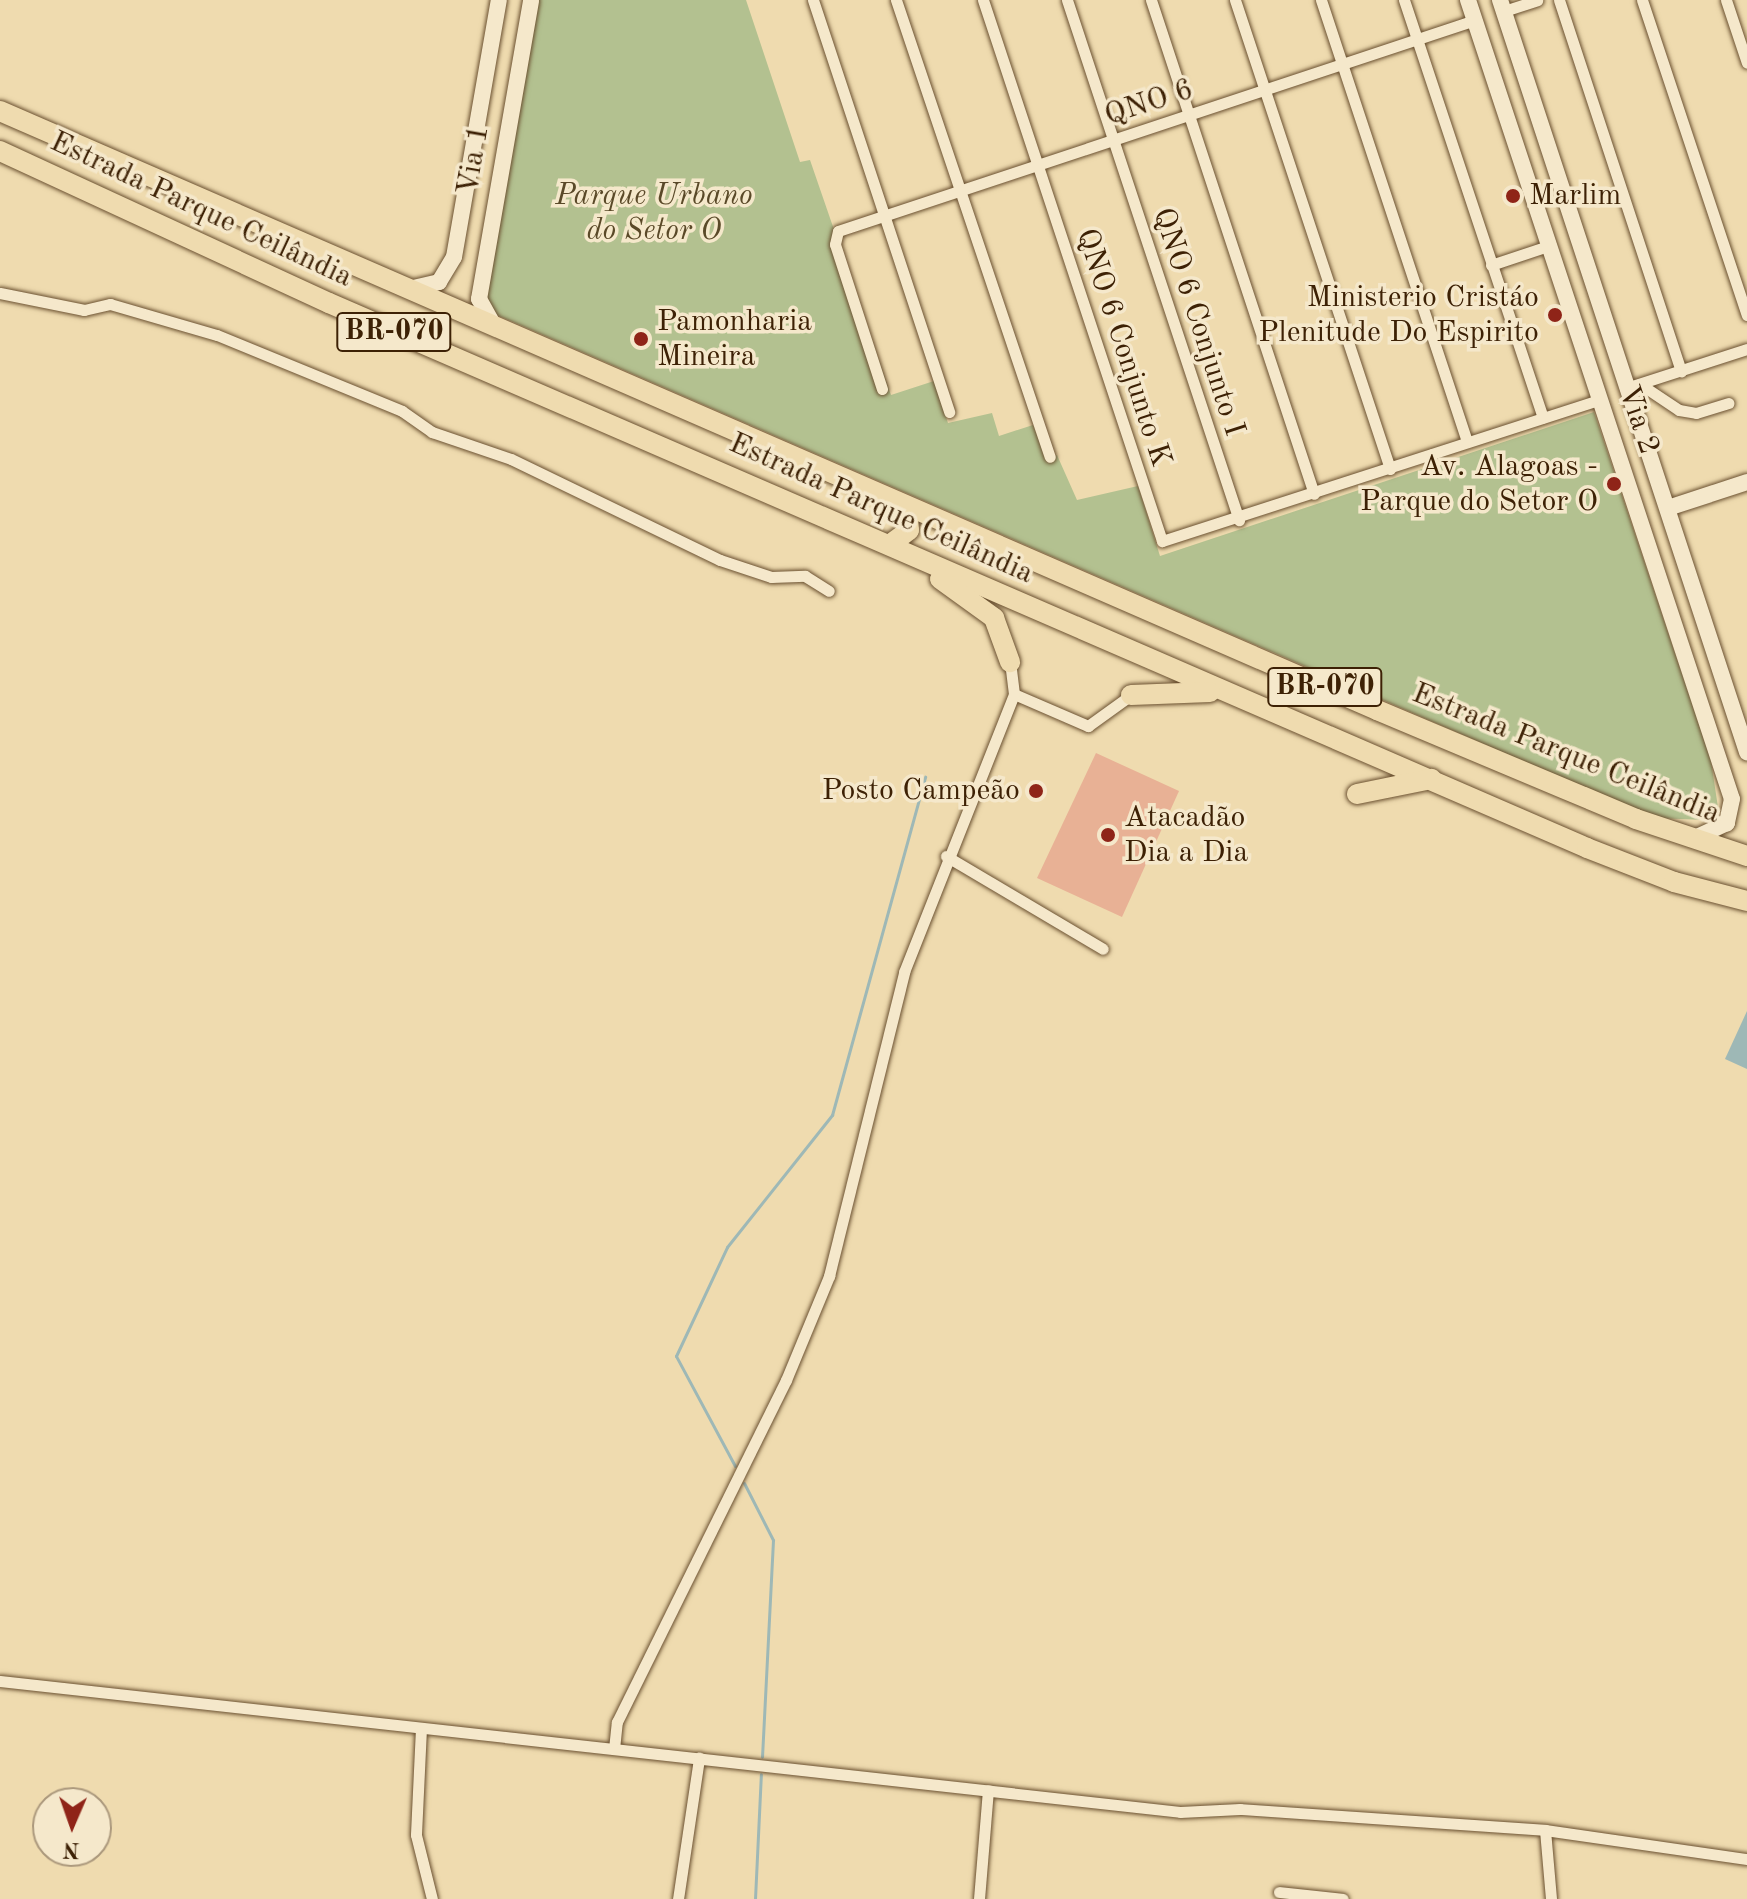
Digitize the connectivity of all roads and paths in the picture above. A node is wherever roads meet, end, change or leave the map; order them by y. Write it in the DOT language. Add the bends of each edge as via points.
graph roads {
  1 [pos="499,0"];
  2 [pos="531,0"];
  3 [pos="813,0"];
  4 [pos="896,0"];
  5 [pos="983,0"];
  6 [pos="1067,0"];
  7 [pos="1151,0"];
  8 [pos="1235,0"];
  9 [pos="1321,0"];
  10 [pos="1404,0"];
  11 [pos="1468,0"];
  12 [pos="1537,0"];
  13 [pos="1559,0"];
  14 [pos="1642,0"];
  15 [pos="1726,0"];
  16 [pos="1502,5"];
  17 [pos="1475,20"];
  18 [pos="1417,39"];
  19 [pos="1747,63"];
  20 [pos="1342,64"];
  21 [pos="1265,90"];
  22 [pos="0,111"];
  23 [pos="1189,115"];
  24 [pos="1112,140"];
  25 [pos="0,151"];
  26 [pos="1037,166"];
  27 [pos="959,192"];
  28 [pos="1564,196"];
  29 [pos="1539,204"];
  30 [pos="884,217"];
  31 [pos="1573,220"];
  32 [pos="1549,236"];
  33 [pos="1491,265"];
  34 [pos="409,289"];
  35 [pos="0,293"];
  36 [pos="1747,315"];
  37 [pos="494,326"];
  38 [pos="1747,349"];
  39 [pos="1681,371"];
  40 [pos="1633,386"];
  41 [pos="882,389"];
  42 [pos="1601,399"];
  43 [pos="1728,403"];
  44 [pos="949,412"];
  45 [pos="1543,417"];
  46 [pos="1467,442"];
  47 [pos="1050,457"];
  48 [pos="1390,469"];
  49 [pos="1747,482"];
  50 [pos="1314,494"];
  51 [pos="907,507"];
  52 [pos="1668,508"];
  53 [pos="826,514"];
  54 [pos="1239,520"];
  55 [pos="892,543"];
  56 [pos="1682,556"];
  57 [pos="1658,564"];
  58 [pos="829,591"];
  59 [pos="1010,662"];
  60 [pos="1014,694"];
  61 [pos="1131,695"];
  62 [pos="1262,707"];
  63 [pos="1747,752"];
  64 [pos="1433,778"];
  65 [pos="1357,794"];
  66 [pos="1693,839"];
  67 [pos="946,856"];
  68 [pos="1747,856"];
  69 [pos="1747,901"];
  70 [pos="1103,949"];
  71 [pos="0,1681"];
  72 [pos="421,1728"];
  73 [pos="614,1749"];
  74 [pos="699,1758"];
  75 [pos="988,1790"];
  76 [pos="1545,1830"];
  77 [pos="1747,1859"];
  78 [pos="1279,1892"];
  79 [pos="432,1899"];
  80 [pos="678,1899"];
  81 [pos="979,1899"];
  82 [pos="1343,1899"];
  83 [pos="1551,1899"];
  1 -- 34 [label="main road, Via 1" via="454,257 439,282"];
  2 -- 37 [label="main road, Via 1" via="479,299"];
  3 -- 30 [label="street"];
  4 -- 27 [label="street"];
  5 -- 26 [label="street, QNO 6 Conjunto K"];
  6 -- 24 [label="street, QNO 6 Conjunto I"];
  7 -- 23 [label="street"];
  8 -- 21 [label="street"];
  9 -- 20 [label="street"];
  10 -- 18 [label="street"];
  11 -- 17 [label="main road, Via 2"];
  12 -- 16 [label="street"];
  13 -- 39 [label="street"];
  14 -- 36 [label="street"];
  15 -- 19 [label="street"];
  16 -- 28 [label="main road, Via 2"];
  17 -- 18 [label="street, QNO 6"];
  17 -- 29 [label="main road, Via 2"];
  18 -- 20 [label="street, QNO 6"];
  18 -- 33 [label="street"];
  20 -- 21 [label="street, QNO 6"];
  20 -- 46 [label="street"];
  21 -- 23 [label="street, QNO 6"];
  21 -- 48 [label="street"];
  22 -- 34 [label="highway, Estrada Parque Ceilândia / BR-070"];
  23 -- 24 [label="street, QNO 6"];
  23 -- 50 [label="street"];
  24 -- 26 [label="street, QNO 6"];
  24 -- 54 [label="street, QNO 6 Conjunto I"];
  25 -- 53 [label="highway, Estrada Parque Ceilândia / BR-070" via="329,303"];
  26 -- 27 [label="street, QNO 6"];
  26 -- 54 [label="street, QNO 6 Conjunto K" via="1165,543"];
  27 -- 30 [label="street, QNO 6"];
  27 -- 47 [label="street"];
  28 -- 29 [label="main road"];
  28 -- 31 [label="main road, Via 2"];
  29 -- 32 [label="main road, Via 2"];
  30 -- 41 [label="street, QNO 6" via="838,231 835,244"];
  30 -- 44 [label="street"];
  31 -- 32 [label="main road" via="1552,220"];
  31 -- 40 [label="main road, Via 2"];
  32 -- 33 [label="street"];
  32 -- 42 [label="main road, Via 2"];
  33 -- 45 [label="street"];
  34 -- 37 [label="highway, Estrada Parque Ceilândia / BR-070"];
  35 -- 58 [label="street" via="84,310 110,304 217,335 402,411 432,432 499,454 733,565 771,577 805,576"];
  37 -- 51 [label="highway, Estrada Parque Ceilândia / BR-070"];
  38 -- 39 [label="street"];
  39 -- 40 [label="street"];
  40 -- 43 [label="street" via="1679,410 1696,413"];
  40 -- 52 [label="main road, Via 2"];
  42 -- 45 [label="street"];
  42 -- 57 [label="main road, Via 2"];
  45 -- 46 [label="street"];
  46 -- 48 [label="street"];
  48 -- 50 [label="street"];
  49 -- 52 [label="main road"];
  50 -- 54 [label="street"];
  51 -- 55 [label="highway" via="909,530"];
  51 -- 66 [label="highway, Estrada Parque Ceilândia / BR-070"];
  52 -- 56 [label="main road, Via 2"];
  53 -- 55 [label="highway, Estrada Parque Ceilândia / BR-070"];
  53 -- 59 [label="highway" via="843,531 977,601 1005,637"];
  55 -- 62 [label="highway, Estrada Parque Ceilândia / BR-070"];
  56 -- 57 [label="main road" via="1671,568"];
  56 -- 63 [label="main road, Via 2"];
  57 -- 66 [label="main road, Via 2" via="1732,799 1727,823"];
  59 -- 60 [label="street"];
  60 -- 61 [label="street" via="1088,726"];
  60 -- 67 [label="street"];
  61 -- 62 [label="highway" via="1196,688"];
  62 -- 64 [label="highway, Estrada Parque Ceilândia / BR-070"];
  64 -- 65 [label="highway"];
  64 -- 69 [label="highway, Estrada Parque Ceilândia / BR-070" via="1639,870"];
  66 -- 68 [label="highway, Estrada Parque Ceilândia / BR-070"];
  67 -- 70 [label="street"];
  67 -- 73 [label="street" via="904,972 829,1276 786,1380 617,1722"];
  71 -- 72 [label="street"];
  72 -- 73 [label="street"];
  72 -- 79 [label="street" via="416,1835"];
  73 -- 74 [label="street"];
  74 -- 75 [label="street"];
  74 -- 80 [label="street"];
  75 -- 76 [label="street" via="1180,1812 1240,1809"];
  75 -- 81 [label="street"];
  76 -- 77 [label="street"];
  76 -- 83 [label="street"];
  78 -- 82 [label="street"];
}
